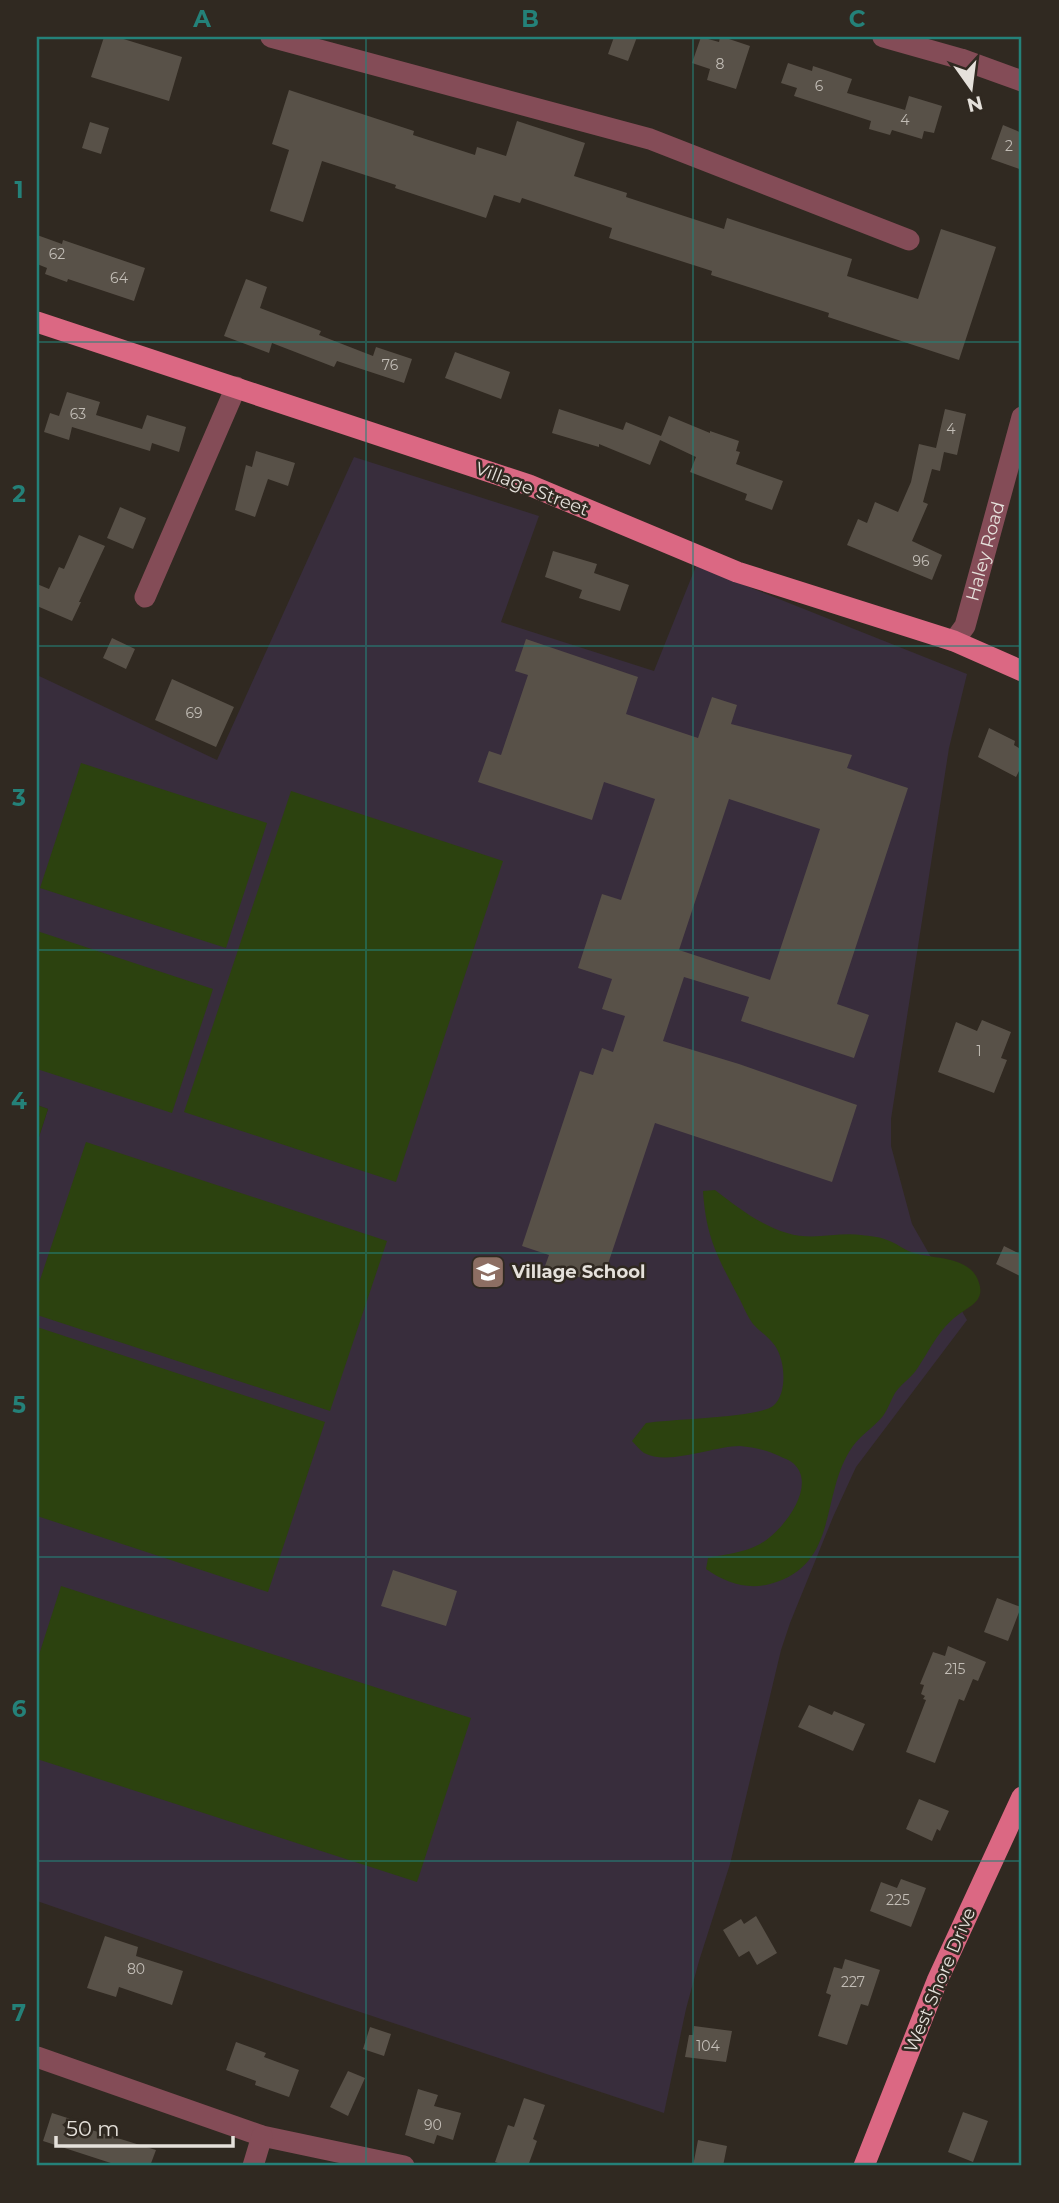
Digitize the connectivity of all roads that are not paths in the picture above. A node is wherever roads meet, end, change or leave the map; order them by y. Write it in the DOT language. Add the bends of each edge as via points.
graph roads {
  1 [pos="271,37"];
  2 [pos="883,37"];
  3 [pos="1022,81"];
  4 [pos="909,240"];
  5 [pos="37,322"];
  6 [pos="236,387"];
  7 [pos="1022,417"];
  8 [pos="145,597"];
  9 [pos="954,641"];
  10 [pos="1022,671"];
  11 [pos="1022,1797"];
  12 [pos="37,2057"];
  13 [pos="262,2136"];
  14 [pos="253,2166"];
  15 [pos="404,2166"];
  16 [pos="864,2166"];
  1 -- 4 [label="street" via="650,139"];
  2 -- 3 [label="street"];
  5 -- 6 [label="main road, Village Street"];
  6 -- 8 [label="street"];
  6 -- 9 [label="main road, Village Street" via="529,485 737,572"];
  7 -- 9 [label="street, Haley Road" via="965,626"];
  9 -- 10 [label="main road, Village Street"];
  11 -- 16 [label="main road, West Shore Drive" via="937,1981"];
  12 -- 13 [label="street"];
  13 -- 14 [label="street"];
  13 -- 15 [label="street"];
}
